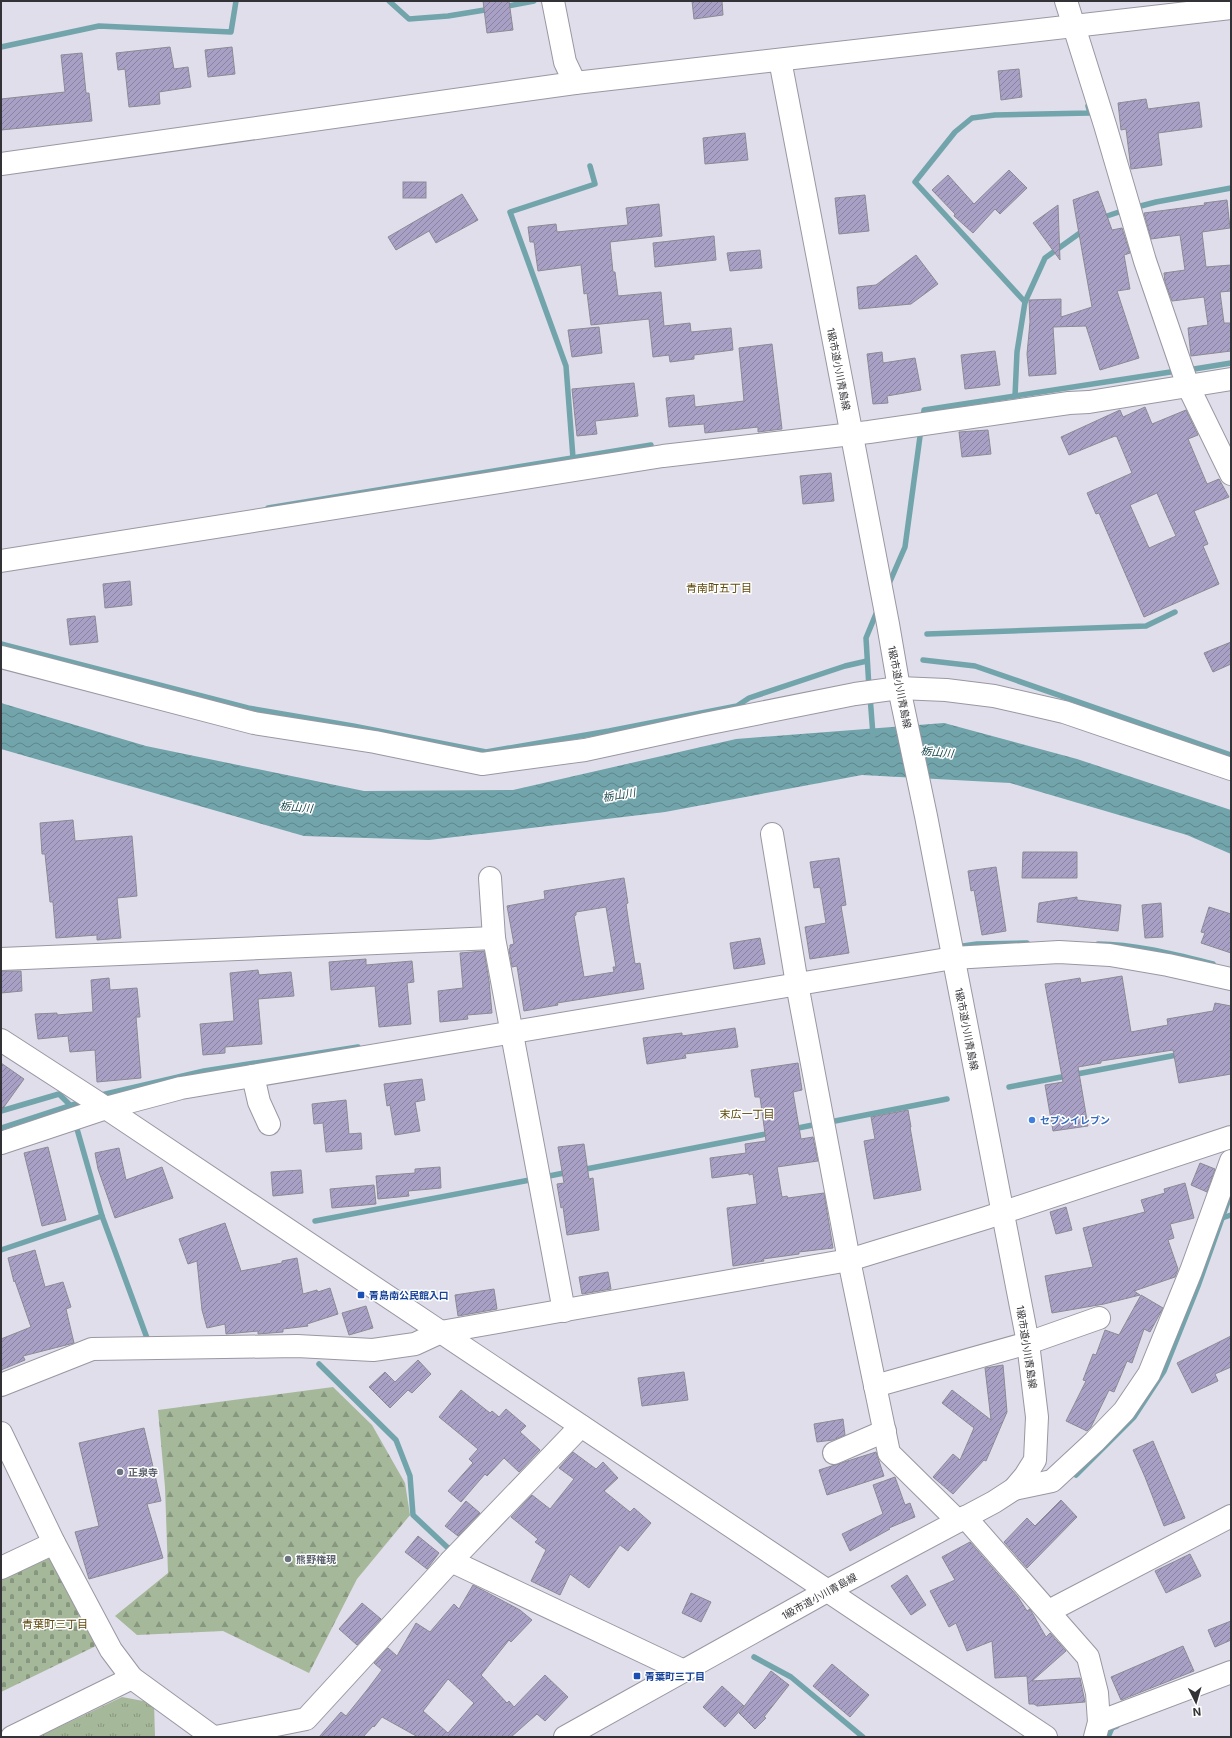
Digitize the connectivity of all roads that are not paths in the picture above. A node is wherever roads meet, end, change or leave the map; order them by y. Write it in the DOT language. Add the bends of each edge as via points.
graph roads {
  1 [pos="553,1"];
  2 [pos="1066,1"];
  3 [pos="1231,8"];
  4 [pos="1073,25"];
  5 [pos="780,60"];
  6 [pos="575,83"];
  7 [pos="1,164"];
  8 [pos="1231,379"];
  9 [pos="1188,386"];
  10 [pos="851,432"];
  11 [pos="1231,474"];
  12 [pos="1,561"];
  13 [pos="1,657"];
  14 [pos="894,694"];
  15 [pos="1231,769"];
  16 [pos="772,834"];
  17 [pos="490,878"];
  18 [pos="494,938"];
  19 [pos="953,958"];
  20 [pos="1,959"];
  21 [pos="796,976"];
  22 [pos="1231,979"];
  23 [pos="513,1034"];
  24 [pos="1,1040"];
  25 [pos="253,1076"];
  26 [pos="106,1108"];
  27 [pos="269,1124"];
  28 [pos="1231,1137"];
  29 [pos="1,1143"];
  30 [pos="1231,1160"];
  31 [pos="1003,1212"];
  32 [pos="848,1260"];
  33 [pos="564,1311"];
  34 [pos="1099,1318"];
  35 [pos="441,1332"];
  36 [pos="1028,1343"];
  37 [pos="1,1385"];
  38 [pos="875,1386"];
  39 [pos="581,1426"];
  40 [pos="885,1431"];
  41 [pos="1,1433"];
  42 [pos="834,1453"];
  43 [pos="1014,1489"];
  44 [pos="1231,1516"];
  45 [pos="961,1519"];
  46 [pos="54,1543"];
  47 [pos="451,1561"];
  48 [pos="1,1568"];
  49 [pos="827,1591"];
  50 [pos="1049,1611"];
  51 [pos="684,1671"];
  52 [pos="1231,1672"];
  53 [pos="132,1678"];
  54 [pos="1097,1729"];
  55 [pos="12,1737"];
  56 [pos="215,1737"];
  57 [pos="565,1737"];
  58 [pos="1046,1737"];
  1 -- 6 [label="street" via="565,62"];
  2 -- 4 [label="street"];
  3 -- 4 [label="street"];
  4 -- 5 [label="street"];
  4 -- 9 [label="street" via="1145,262"];
  5 -- 6 [label="street"];
  5 -- 10 [label="street, 1級市道小川青島線"];
  6 -- 7 [label="street"];
  8 -- 9 [label="street"];
  9 -- 10 [label="street" via="1088,402"];
  9 -- 11 [label="street"];
  10 -- 12 [label="street" via="663,456"];
  10 -- 14 [label="street, 1級市道小川青島線" via="888,624"];
  13 -- 14 [label="street" via="254,723 375,742 482,764 585,750 855,694"];
  14 -- 15 [label="street" via="946,690 994,696 1064,712"];
  14 -- 19 [label="street, 1級市道小川青島線" via="926,816"];
  16 -- 21 [label="street"];
  17 -- 18 [label="street"];
  18 -- 20 [label="street"];
  18 -- 23 [label="street"];
  19 -- 21 [label="street"];
  19 -- 22 [label="street" via="1059,952 1110,955"];
  19 -- 31 [label="street, 1級市道小川青島線"];
  21 -- 23 [label="street"];
  21 -- 32 [label="street"];
  23 -- 25 [label="street"];
  23 -- 33 [label="street"];
  24 -- 26 [label="street"];
  25 -- 26 [label="street" via="181,1088"];
  25 -- 27 [label="street" via="259,1102"];
  26 -- 29 [label="street"];
  26 -- 35 [label="street"];
  28 -- 31 [label="street"];
  30 -- 43 [label="street" via="1191,1271 1149,1374 1124,1411 1052,1481"];
  31 -- 32 [label="street"];
  31 -- 36 [label="street, 1級市道小川青島線"];
  32 -- 33 [label="street"];
  32 -- 38 [label="street"];
  33 -- 35 [label="street"];
  34 -- 36 [label="street"];
  35 -- 37 [label="street" via="415,1344 373,1350 297,1346 92,1349"];
  35 -- 39 [label="street"];
  36 -- 38 [label="street"];
  36 -- 43 [label="street, 1級市道小川青島線" via="1037,1417 1035,1460 1026,1476"];
  38 -- 40 [label="street"];
  39 -- 47 [label="street"];
  39 -- 49 [label="street"];
  40 -- 42 [label="street"];
  40 -- 45 [label="street" via="889,1453"];
  41 -- 46 [label="street"];
  43 -- 45 [label="street, 1級市道小川青島線"];
  44 -- 50 [label="street"];
  45 -- 49 [label="street, 1級市道小川青島線"];
  45 -- 50 [label="street"];
  46 -- 48 [label="street"];
  46 -- 53 [label="street" via="111,1650"];
  47 -- 51 [label="street"];
  47 -- 56 [label="street" via="306,1719"];
  49 -- 51 [label="street, 1級市道小川青島線"];
  49 -- 58 [label="street"];
  50 -- 54 [label="street" via="1088,1657 1097,1694"];
  51 -- 57 [label="street, 1級市道小川青島線"];
  52 -- 54 [label="street"];
  53 -- 55 [label="street"];
  53 -- 56 [label="street"];
}
